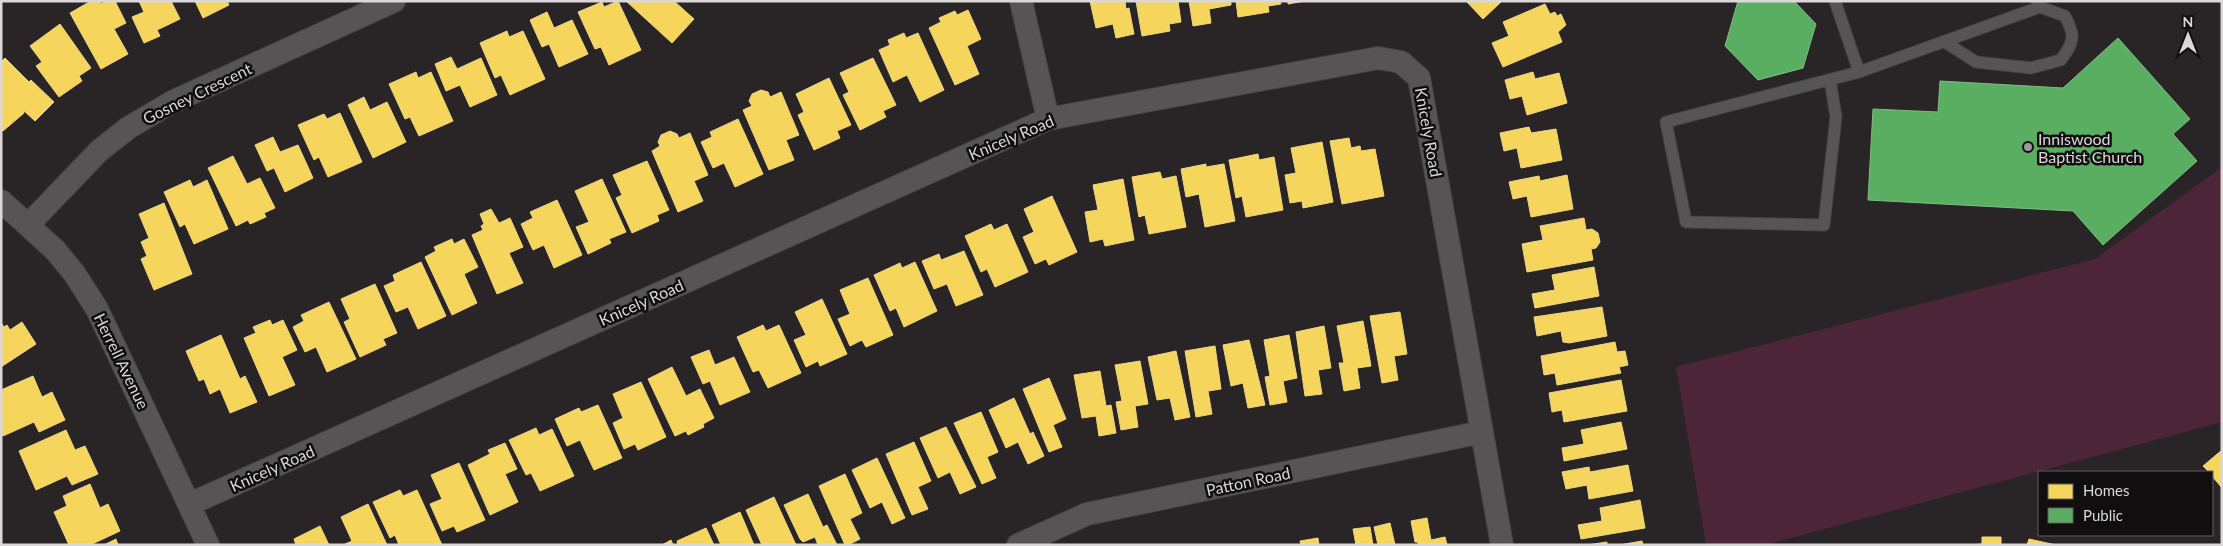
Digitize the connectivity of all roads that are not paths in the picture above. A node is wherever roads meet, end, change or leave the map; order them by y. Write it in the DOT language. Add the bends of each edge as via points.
graph roads {
  1 [pos="394,1"];
  2 [pos="1021,1"];
  3 [pos="1835,1"];
  4 [pos="2039,4"];
  5 [pos="1944,42"];
  6 [pos="1859,72"];
  7 [pos="1830,80"];
  8 [pos="1048,119"];
  9 [pos="1,201"];
  10 [pos="28,225"];
  11 [pos="1482,432"];
  12 [pos="190,504"];
  13 [pos="208,545"];
  14 [pos="1018,545"];
  15 [pos="1502,545"];
  1 -- 10 [label="street, Gosney Crescent" via="172,102 128,128 99,151"];
  2 -- 8 [label="street"];
  3 -- 6 [label="lane"];
  4 -- 5 [label="lane"];
  4 -- 5 [label="lane" via="2064,16 2072,31 2072,44 2061,60 2031,68 1976,62"];
  5 -- 6 [label="lane"];
  6 -- 7 [label="lane"];
  7 -- 7 [label="lane" via="1836,117 1824,225 1686,222 1666,122"];
  8 -- 11 [label="street, Knicely Road" via="1378,58 1401,62 1419,78"];
  8 -- 12 [label="street, Knicely Road"];
  9 -- 10 [label="street, Herrell Avenue"];
  10 -- 12 [label="street, Herrell Avenue" via="55,250 98,309"];
  11 -- 14 [label="street, Patton Road" via="1087,514"];
  11 -- 15 [label="street, Knicely Road"];
  12 -- 13 [label="street, Herrell Avenue"];
}
